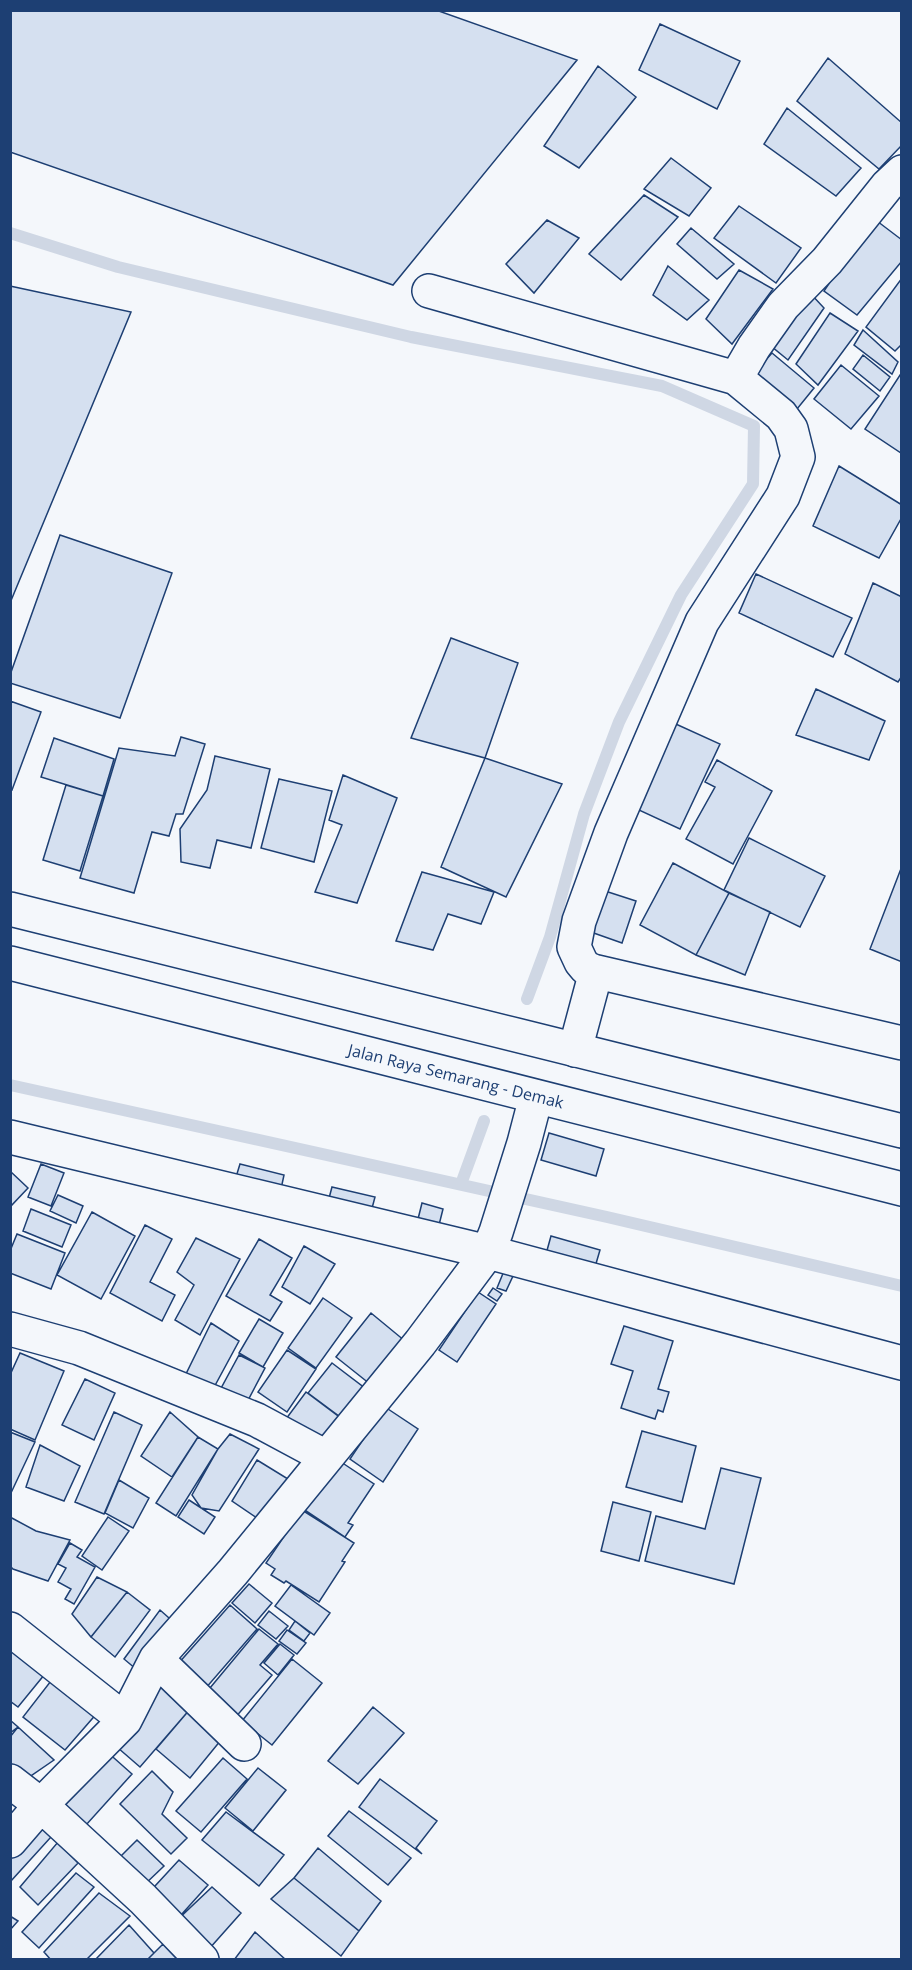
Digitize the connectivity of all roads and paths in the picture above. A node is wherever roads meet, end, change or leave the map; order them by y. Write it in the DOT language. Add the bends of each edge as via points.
graph roads {
  1 [pos="902,172"];
  2 [pos="429,291"];
  3 [pos="736,378"];
  4 [pos="10,909"];
  5 [pos="10,963"];
  6 [pos="594,975"];
  7 [pos="902,1043"];
  8 [pos="575,1050"];
  9 [pos="536,1097"];
  10 [pos="902,1131"];
  11 [pos="10,1137"];
  12 [pos="902,1189"];
  13 [pos="492,1242"];
  14 [pos="10,1329"];
  15 [pos="902,1363"];
  16 [pos="326,1457"];
  17 [pos="10,1629"];
  18 [pos="156,1659"];
  19 [pos="125,1720"];
  20 [pos="244,1744"];
  21 [pos="10,1780"];
  22 [pos="41,1805"];
  23 [pos="10,1840"];
  24 [pos="202,1959"];
  1 -- 3 [label="main road" via="827,261 783,306"];
  2 -- 3 [label="main road"];
  3 -- 6 [label="main road" via="781,415 791,429 798,457 783,496 702,622 611,833 579,921 574,947 581,963"];
  4 -- 8 [label="main road"];
  5 -- 9 [label="main road, Jalan Raya Semarang - Demak"];
  6 -- 7 [label="main road"];
  6 -- 8 [label="main road"];
  8 -- 10 [label="main road"];
  9 -- 12 [label="main road, Jalan Raya Semarang - Demak"];
  9 -- 13 [label="main road"];
  11 -- 13 [label="main road"];
  13 -- 15 [label="main road"];
  13 -- 16 [label="main road" via="420,1343"];
  14 -- 16 [label="main road" via="79,1348 256,1420"];
  16 -- 18 [label="main road"];
  17 -- 19 [label="main road"];
  18 -- 19 [label="main road"];
  18 -- 20 [label="main road"];
  19 -- 22 [label="main road"];
  21 -- 22 [label="main road"];
  22 -- 23 [label="main road"];
  22 -- 24 [label="main road"];
}
